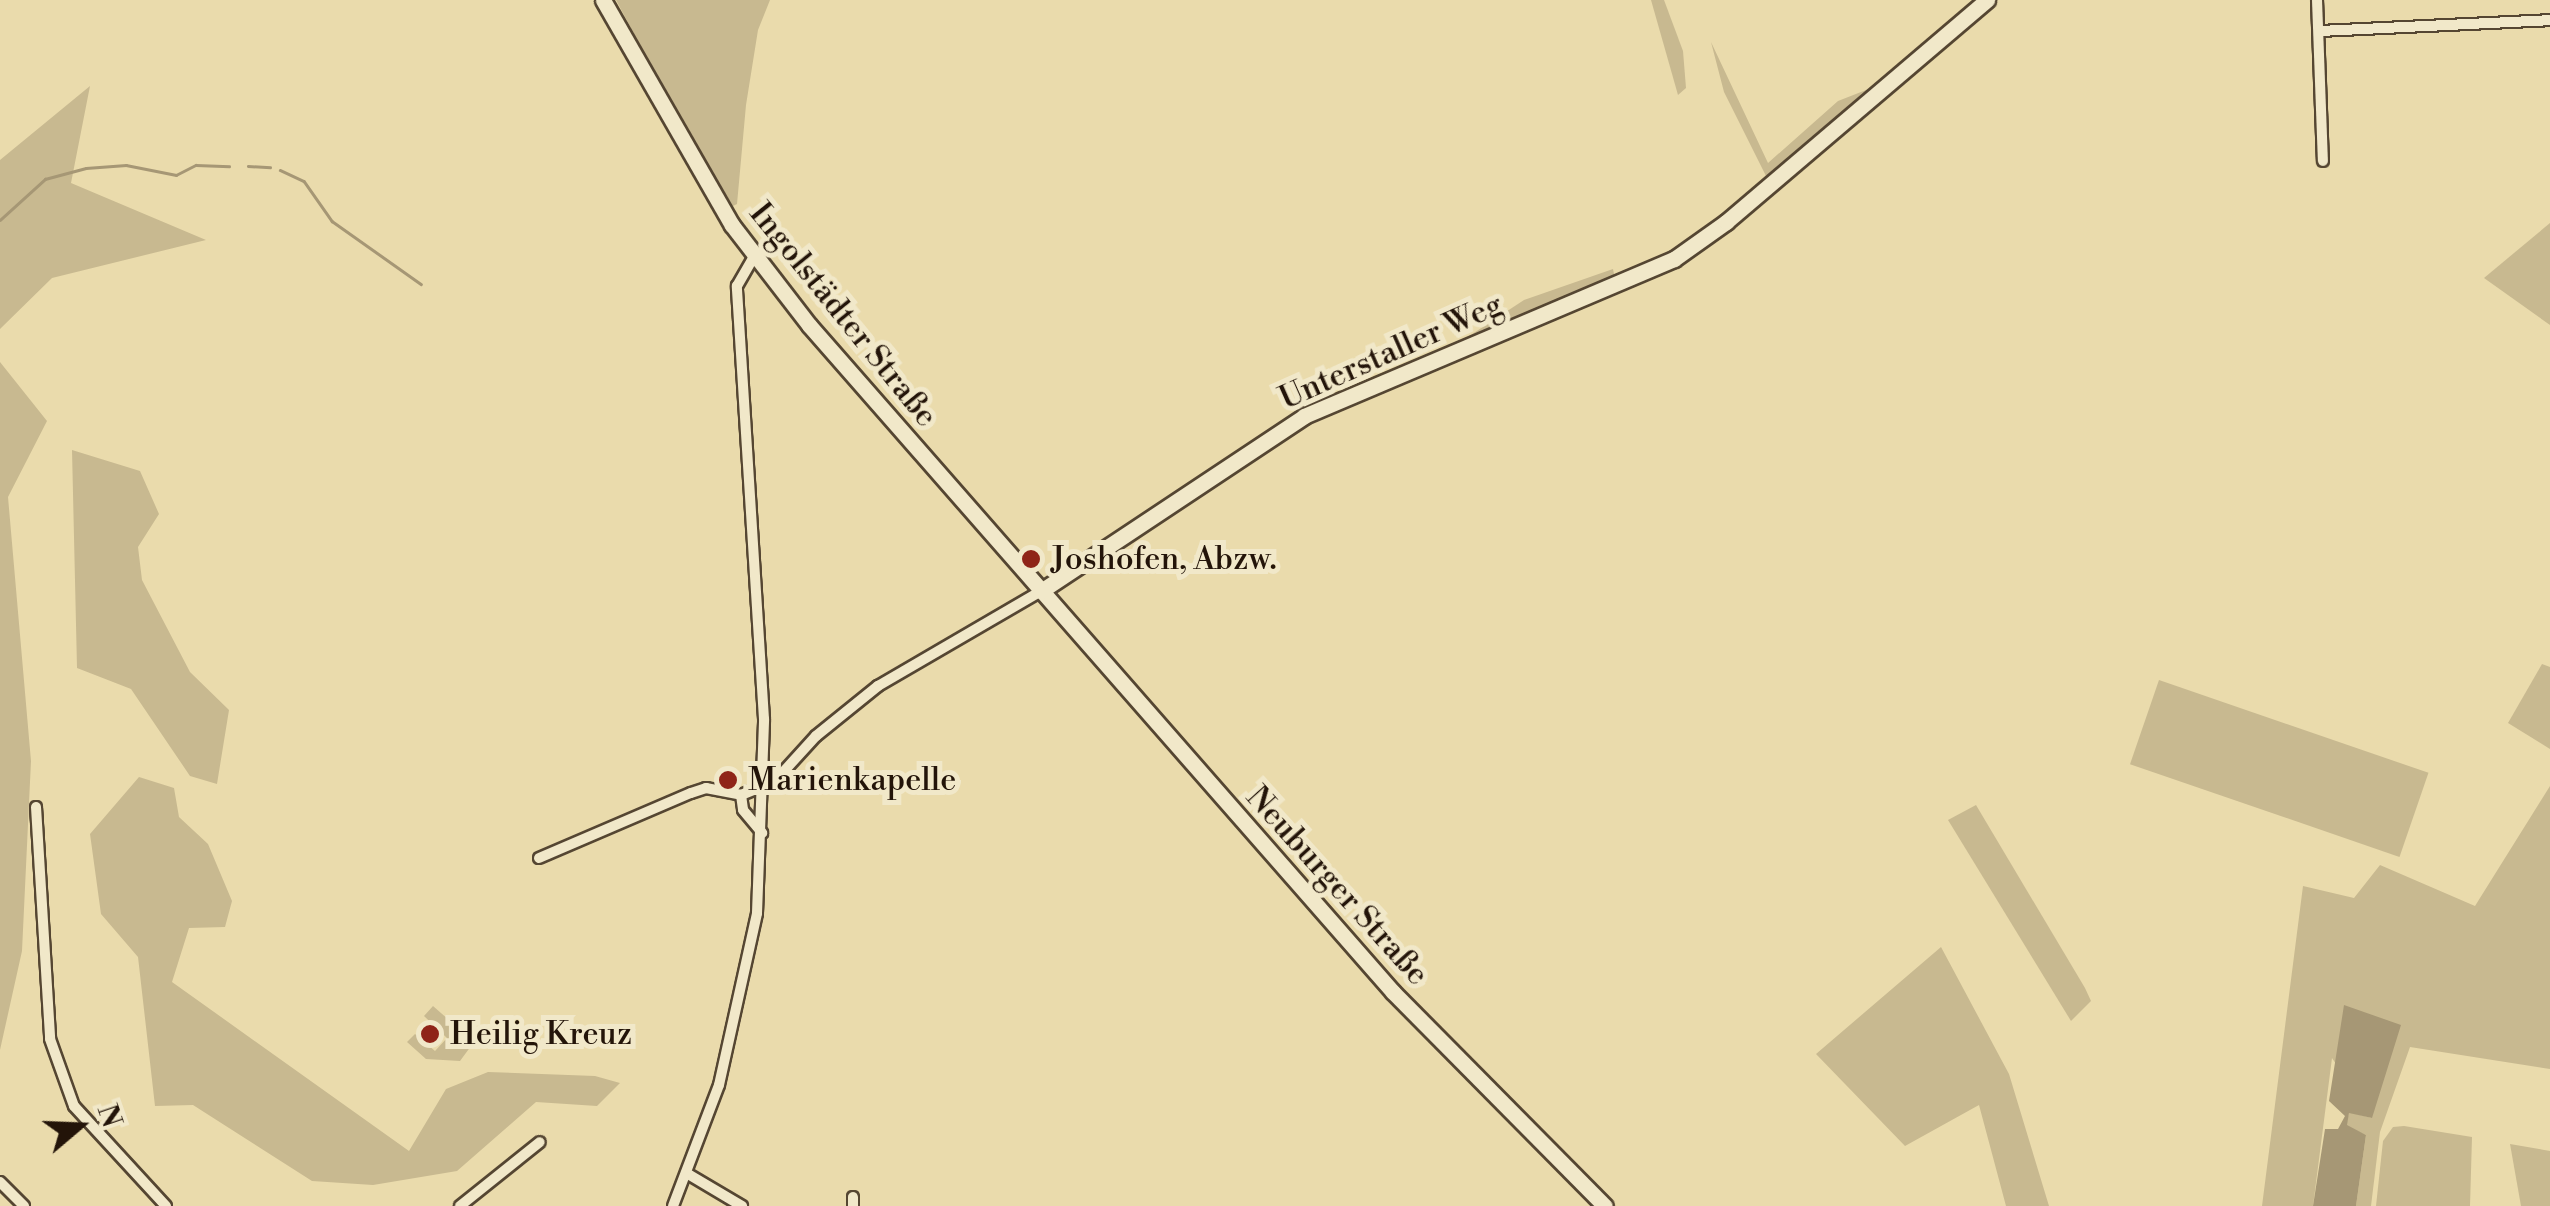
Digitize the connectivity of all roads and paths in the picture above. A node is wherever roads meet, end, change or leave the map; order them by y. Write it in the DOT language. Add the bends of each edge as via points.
graph roads {
  1 [pos="603,0"];
  2 [pos="1987,0"];
  3 [pos="2317,0"];
  4 [pos="2550,20"];
  5 [pos="2320,31"];
  6 [pos="2324,161"];
  7 [pos="754,256"];
  8 [pos="1041,590"];
  9 [pos="765,784"];
  10 [pos="741,795"];
  11 [pos="36,807"];
  12 [pos="762,833"];
  13 [pos="539,858"];
  14 [pos="540,1142"];
  15 [pos="688,1174"];
  16 [pos="0,1182"];
  17 [pos="163,1205"];
  18 [pos="24,1206"];
  19 [pos="460,1206"];
  20 [pos="673,1206"];
  21 [pos="742,1206"];
  22 [pos="1605,1206"];
  1 -- 7 [label="main road, Ingolstädter Straße"];
  2 -- 8 [label="main road, Unterstaller Weg" via="1674,260 1304,416"];
  3 -- 5 [label="street"];
  4 -- 5 [label="street"];
  5 -- 6 [label="street"];
  7 -- 8 [label="main road, Ingolstädter Straße"];
  7 -- 9 [label="street" via="737,286"];
  8 -- 9 [label="street, Unterstaller Weg" via="878,686"];
  8 -- 22 [label="main road, Neuburger Straße" via="1393,992"];
  9 -- 10 [label="street, Unterstaller Weg"];
  9 -- 12 [label="street"];
  10 -- 12 [label="street"];
  10 -- 13 [label="street, Unterstaller Weg" via="706,788"];
  11 -- 17 [label="street" via="50,1039 74,1106"];
  12 -- 15 [label="street" via="747,974"];
  14 -- 19 [label="street"];
  15 -- 20 [label="street"];
  15 -- 21 [label="street"];
  16 -- 18 [label="street"];
}
